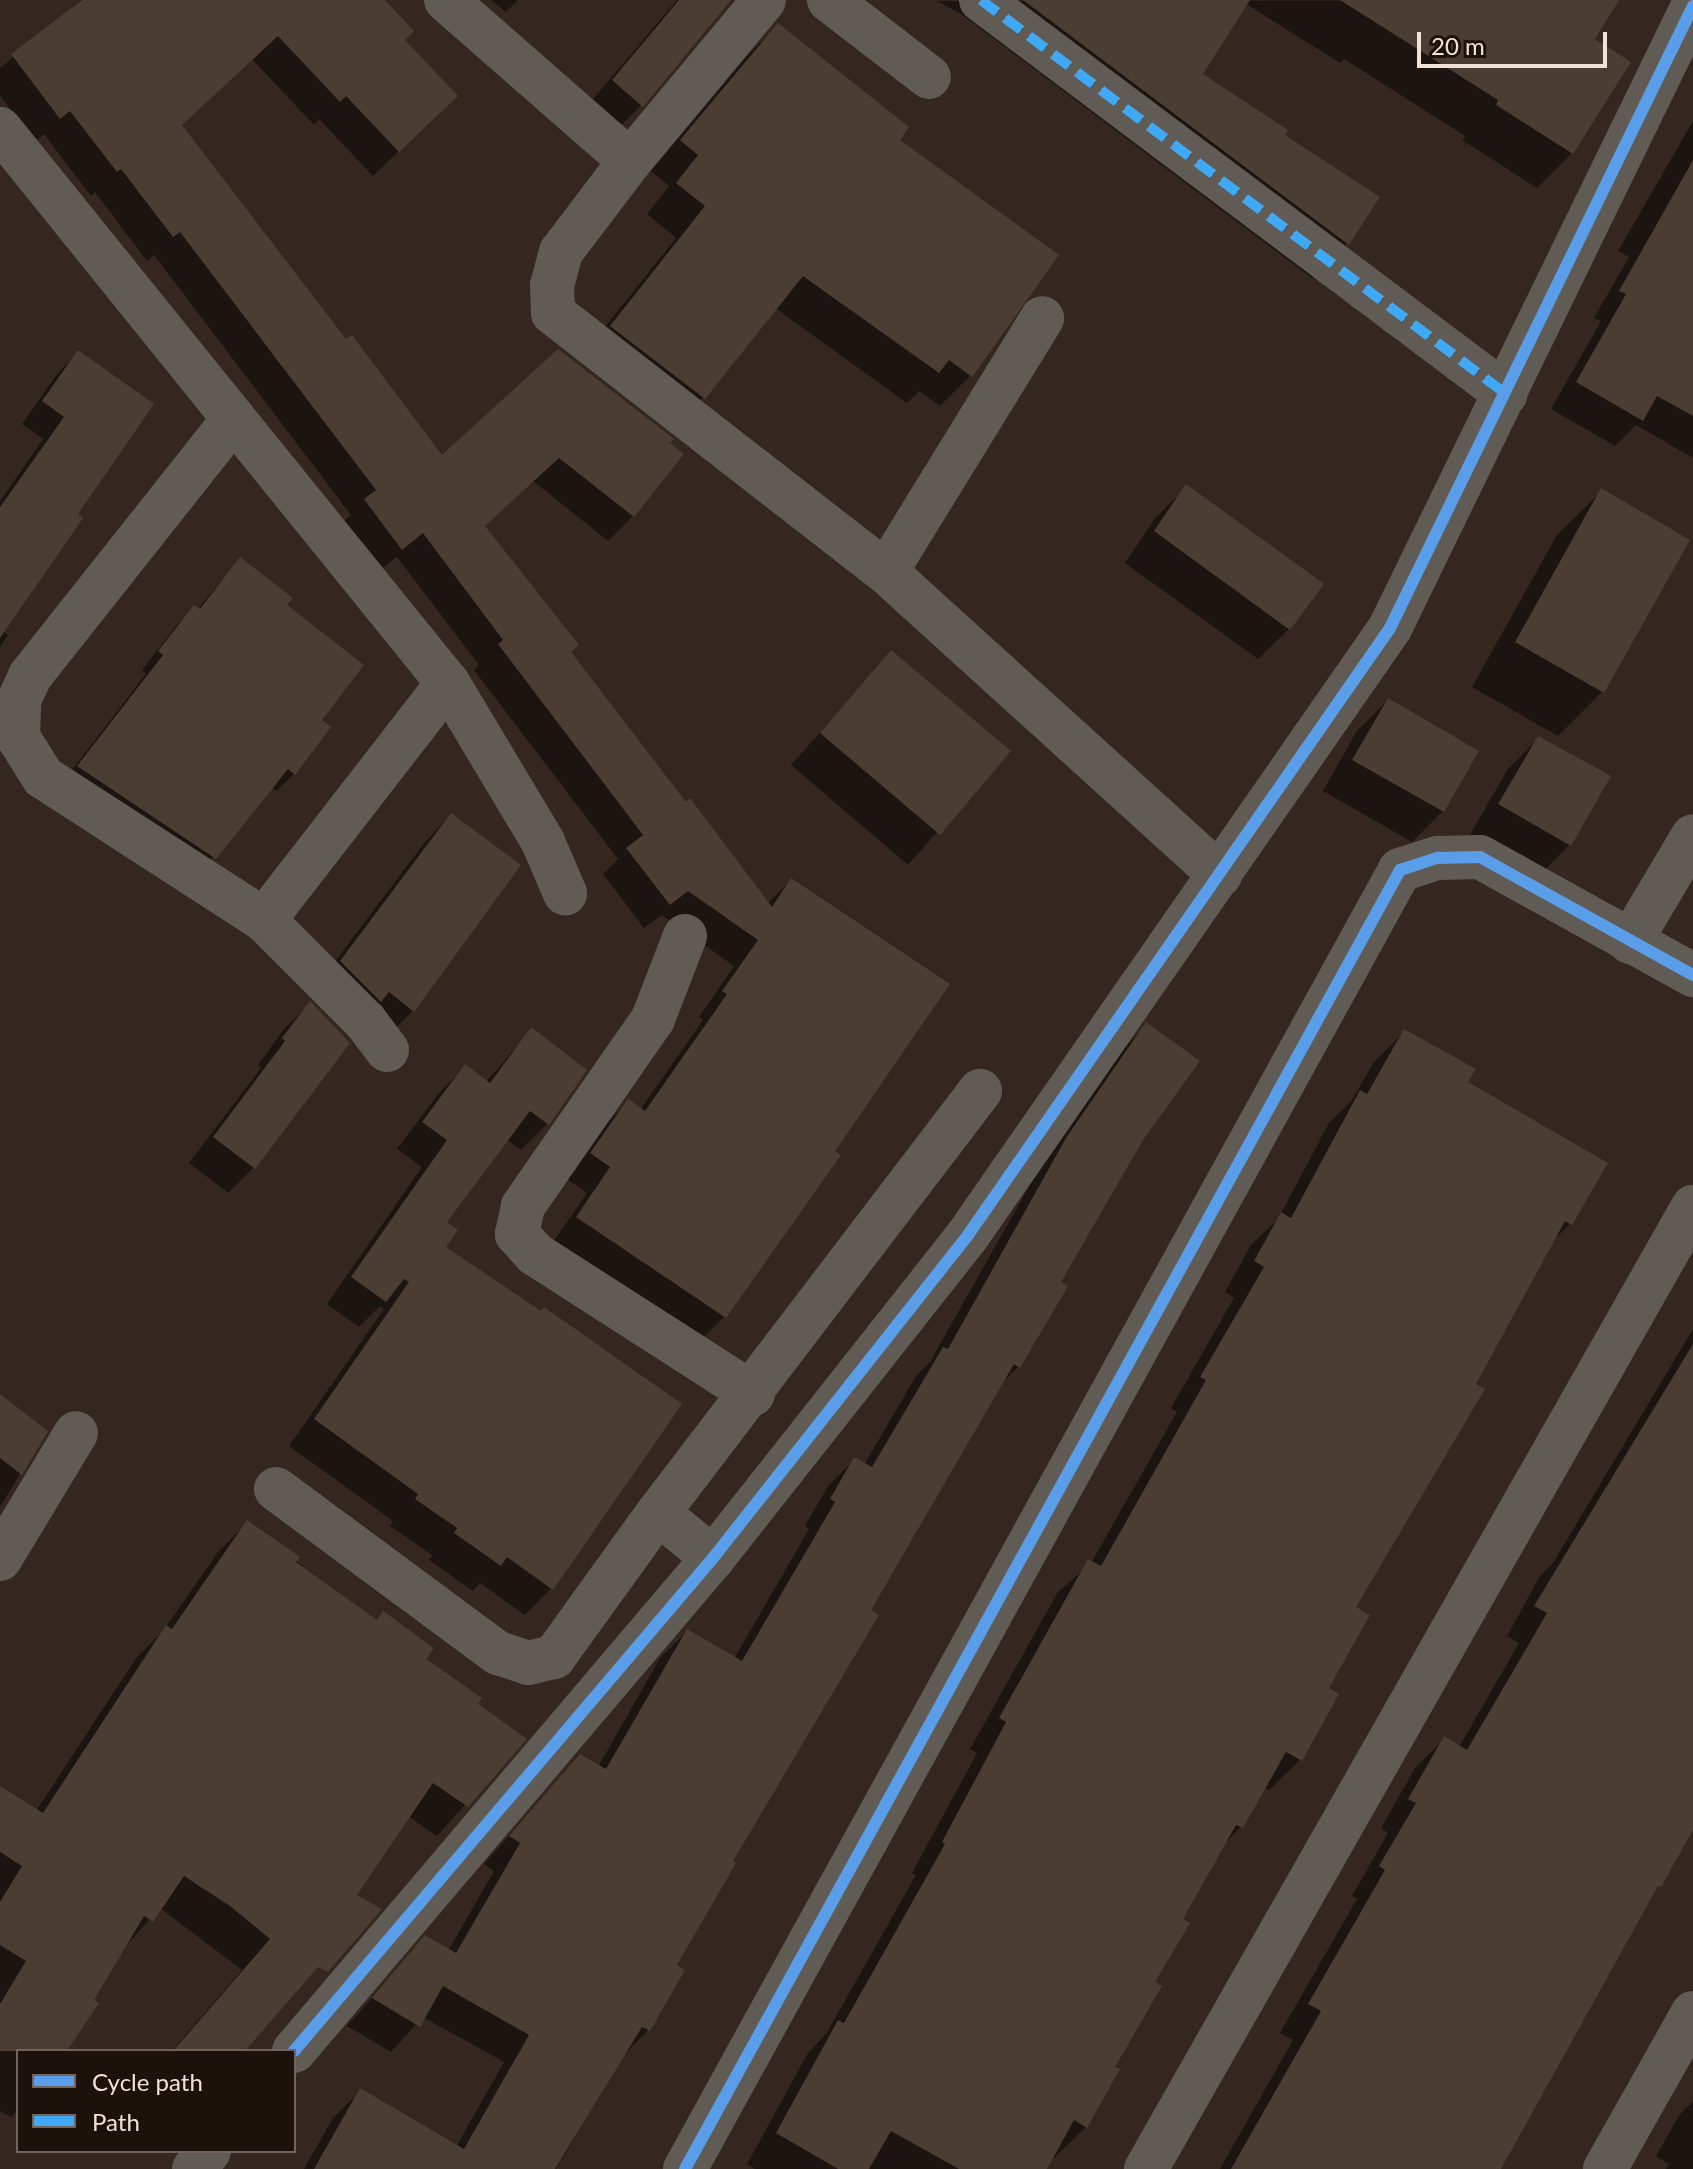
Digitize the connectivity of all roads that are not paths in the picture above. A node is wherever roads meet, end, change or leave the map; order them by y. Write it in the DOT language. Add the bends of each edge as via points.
graph roads {
  1 [pos="446,0"];
  2 [pos="764,0"];
  3 [pos="829,0"];
  4 [pos="981,0"];
  5 [pos="1693,6"];
  6 [pos="929,77"];
  7 [pos="0,129"];
  8 [pos="630,161"];
  9 [pos="1042,318"];
  10 [pos="1506,394"];
  11 [pos="234,419"];
  12 [pos="886,572"];
  13 [pos="448,683"];
  14 [pos="1693,836"];
  15 [pos="1220,875"];
  16 [pos="565,893"];
  17 [pos="264,920"];
  18 [pos="685,936"];
  19 [pos="1630,942"];
  20 [pos="1693,975"];
  21 [pos="387,1050"];
  22 [pos="980,1091"];
  23 [pos="1693,1207"];
  24 [pos="753,1394"];
  25 [pos="76,1433"];
  26 [pos="276,1489"];
  27 [pos="658,1513"];
  28 [pos="713,1558"];
  29 [pos="0,1559"];
  30 [pos="1693,2013"];
  31 [pos="296,2049"];
  32 [pos="207,2153"];
  33 [pos="194,2169"];
  34 [pos="685,2169"];
  35 [pos="1146,2169"];
  36 [pos="1605,2169"];
  1 -- 8 [label="street"];
  2 -- 8 [label="street"];
  3 -- 6 [label="street"];
  4 -- 10 [label="street"];
  5 -- 10 [label="street"];
  7 -- 11 [label="street"];
  8 -- 12 [label="street" via="561,252 552,285 553,313"];
  9 -- 12 [label="street"];
  10 -- 15 [label="street" via="1390,628"];
  11 -- 13 [label="street"];
  11 -- 17 [label="street" via="30,676 19,700 18,737 43,777"];
  12 -- 15 [label="street"];
  13 -- 16 [label="street" via="543,842"];
  13 -- 17 [label="street"];
  14 -- 19 [label="street"];
  15 -- 28 [label="street" via="968,1235"];
  17 -- 21 [label="street"];
  18 -- 24 [label="street" via="653,1019 523,1206 517,1234 535,1254"];
  19 -- 20 [label="street"];
  19 -- 34 [label="street" via="1480,857 1438,858 1400,870"];
  22 -- 24 [label="street"];
  23 -- 35 [label="street"];
  24 -- 27 [label="street"];
  25 -- 29 [label="street"];
  26 -- 27 [label="street" via="498,1653 528,1663 554,1657"];
  27 -- 28 [label="street"];
  28 -- 31 [label="street"];
  30 -- 36 [label="street"];
  32 -- 33 [label="street"];
}
